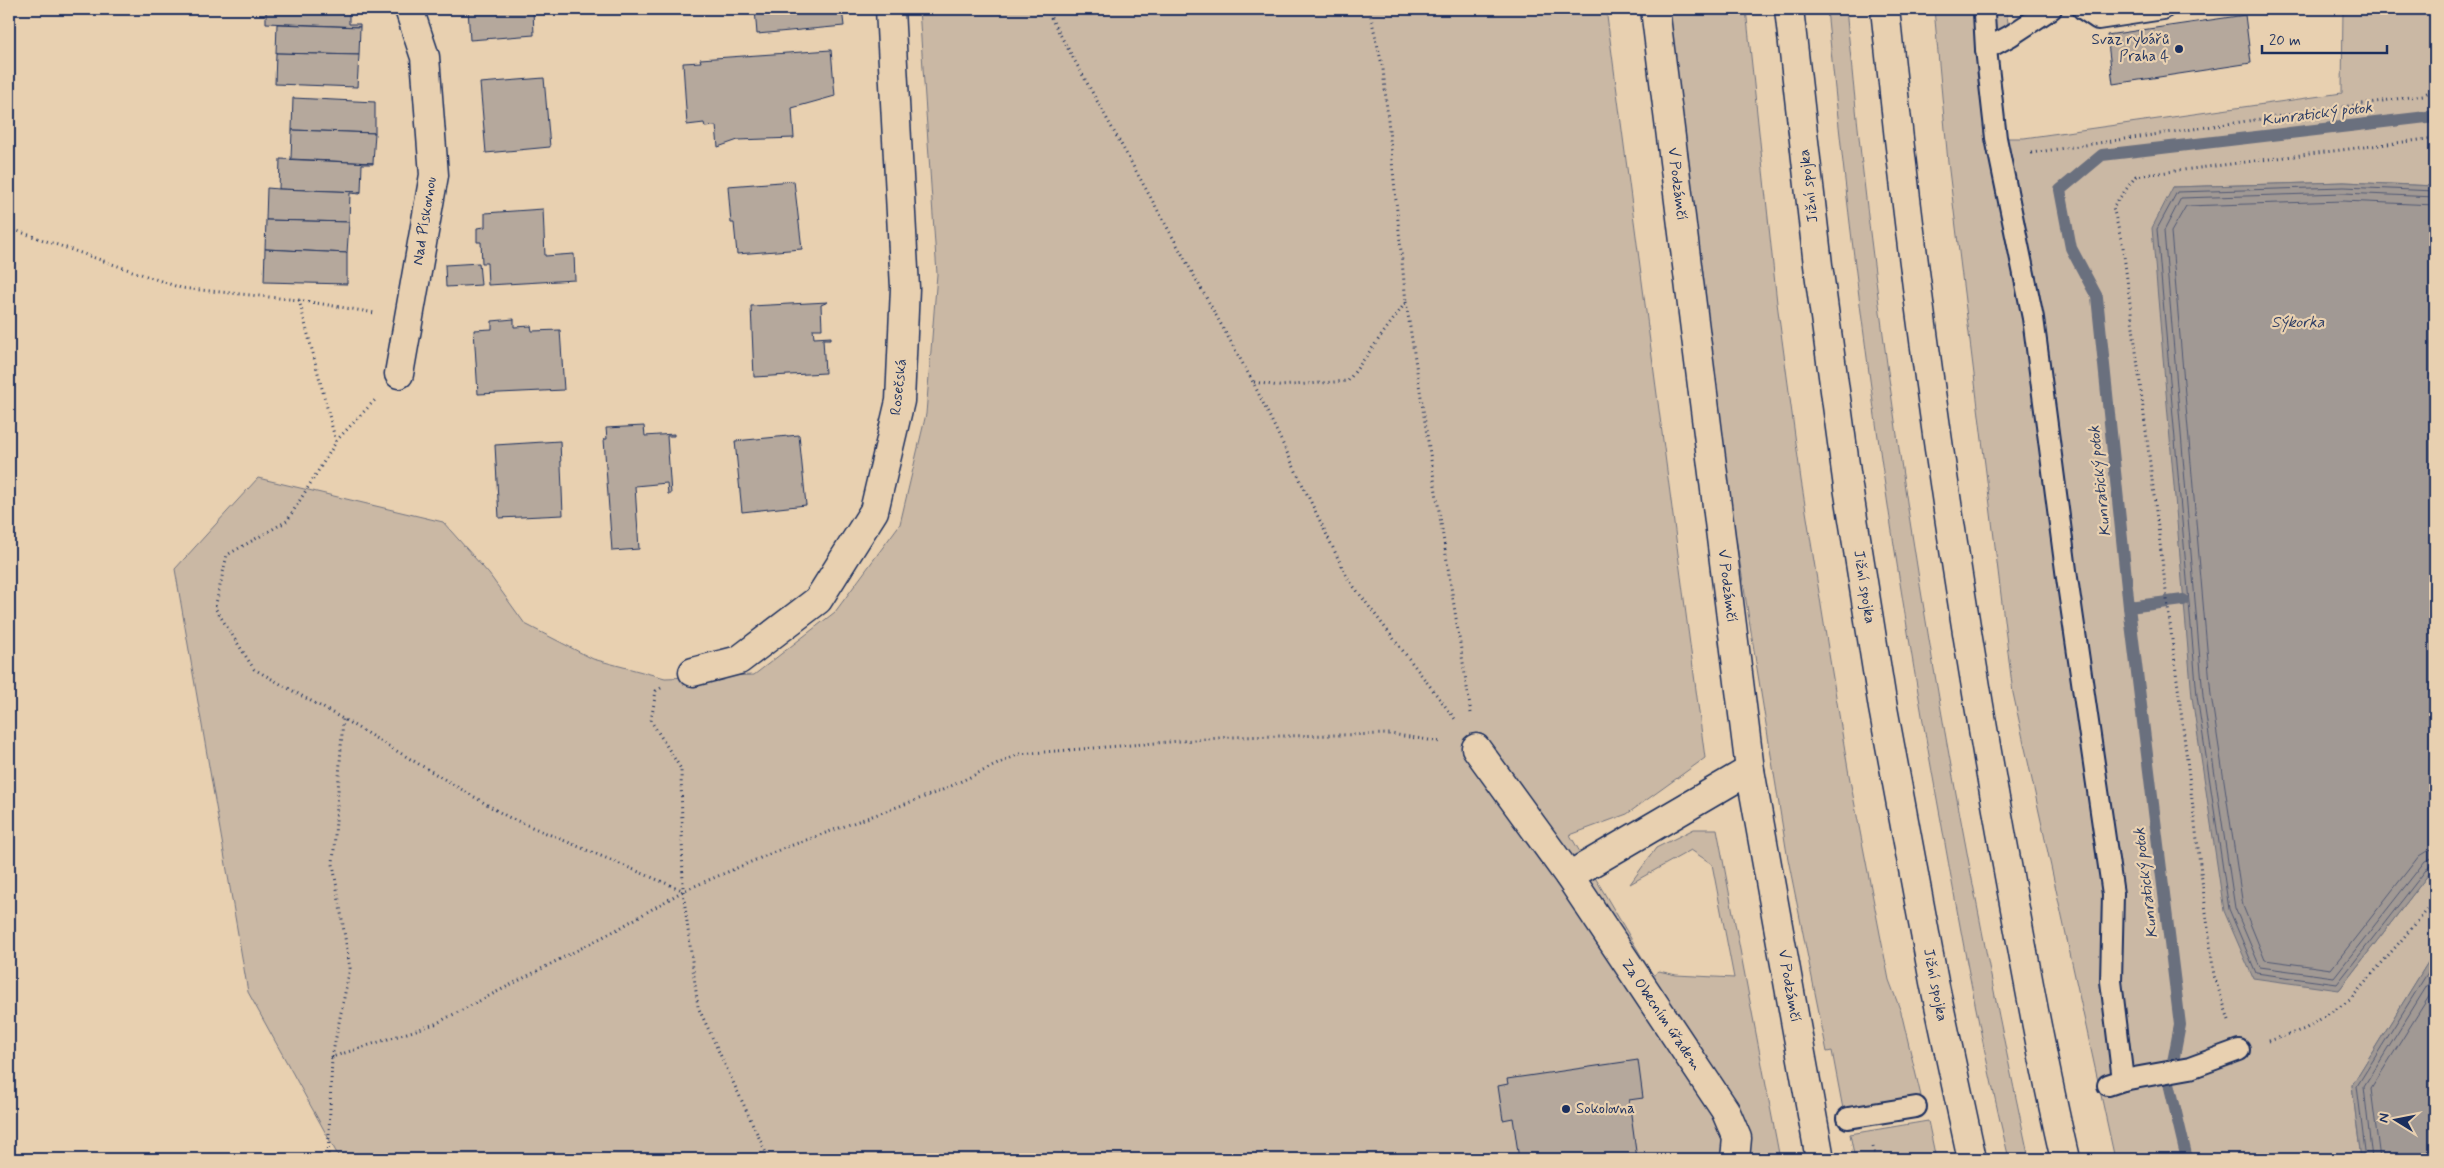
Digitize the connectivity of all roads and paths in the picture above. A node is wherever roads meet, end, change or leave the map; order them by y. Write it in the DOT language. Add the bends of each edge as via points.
graph roads {
  1 [pos="409,9"];
  2 [pos="890,9"];
  3 [pos="1046,9"];
  4 [pos="1369,9"];
  5 [pos="1655,9"];
  6 [pos="1789,9"];
  7 [pos="1885,9"];
  8 [pos="2051,9"];
  9 [pos="2083,9"];
  10 [pos="2163,9"];
  11 [pos="1984,14"];
  12 [pos="1986,49"];
  13 [pos="2435,89"];
  14 [pos="2435,138"];
  15 [pos="2001,157"];
  16 [pos="9,228"];
  17 [pos="299,300"];
  18 [pos="1406,302"];
  19 [pos="410,319"];
  20 [pos="399,374"];
  21 [pos="1253,382"];
  22 [pos="336,442"];
  23 [pos="693,672"];
  24 [pos="343,719"];
  25 [pos="1476,748"];
  26 [pos="1750,770"];
  27 [pos="1569,876"];
  28 [pos="683,891"];
  29 [pos="2435,901"];
  30 [pos="2239,1050"];
  31 [pos="332,1057"];
  32 [pos="1916,1107"];
  33 [pos="1848,1118"];
  34 [pos="1739,1145"];
  35 [pos="328,1159"];
  36 [pos="769,1159"];
  37 [pos="1820,1159"];
  38 [pos="1972,1159"];
  39 [pos="2066,1159"];
  1 -- 19 [label="main road, Nad Pískovnou" via="426,57 434,176"];
  2 -- 23 [label="main road, Rosečská" via="905,288 900,401 874,511 818,600 739,660"];
  3 -- 21 [label="path"];
  4 -- 18 [label="path" via="1383,69"];
  5 -- 26 [label="main road, V Podzámčí"];
  6 -- 38 [label="main road, Jižní spojka" via="1818,265 1883,708 1932,972"];
  7 -- 39 [label="main road" via="1933,413 1954,555 2024,957"];
  8 -- 12 [label="lane"];
  9 -- 10 [label="lane" via="2098,19"];
  11 -- 12 [label="lane"];
  12 -- 15 [label="lane"];
  13 -- 15 [label="path" via="2423,95"];
  14 -- 30 [label="path" via="2136,176 2113,208 2123,246 2214,976"];
  15 -- 30 [label="lane" via="2033,318 2113,894 2111,981 2115,1082 2190,1068"];
  16 -- 17 [label="path" via="181,288"];
  17 -- 19 [label="path"];
  17 -- 22 [label="path"];
  18 -- 21 [label="path" via="1348,381 1279,386"];
  18 -- 25 [label="path"];
  19 -- 20 [label="main road, Nad Pískovnou"];
  20 -- 22 [label="path"];
  21 -- 25 [label="path" via="1348,579"];
  22 -- 24 [label="path" via="287,521 227,555 215,608 254,670"];
  23 -- 28 [label="path" via="656,691 651,721 681,769"];
  24 -- 28 [label="path" via="508,817"];
  24 -- 31 [label="path" via="333,864 350,968"];
  25 -- 27 [label="main road, Za Obecním úřadem"];
  25 -- 28 [label="path" via="1391,734 1231,737 1018,754 938,792 778,850"];
  26 -- 27 [label="main road"];
  26 -- 37 [label="main road, V Podzámčí"];
  27 -- 34 [label="main road, Za Obecním úřadem" via="1725,1110"];
  28 -- 31 [label="path" via="618,929 435,1024"];
  28 -- 36 [label="path" via="698,1006"];
  29 -- 30 [label="path" via="2350,1000 2304,1029"];
  31 -- 35 [label="path"];
  32 -- 33 [label="lane"];
}
